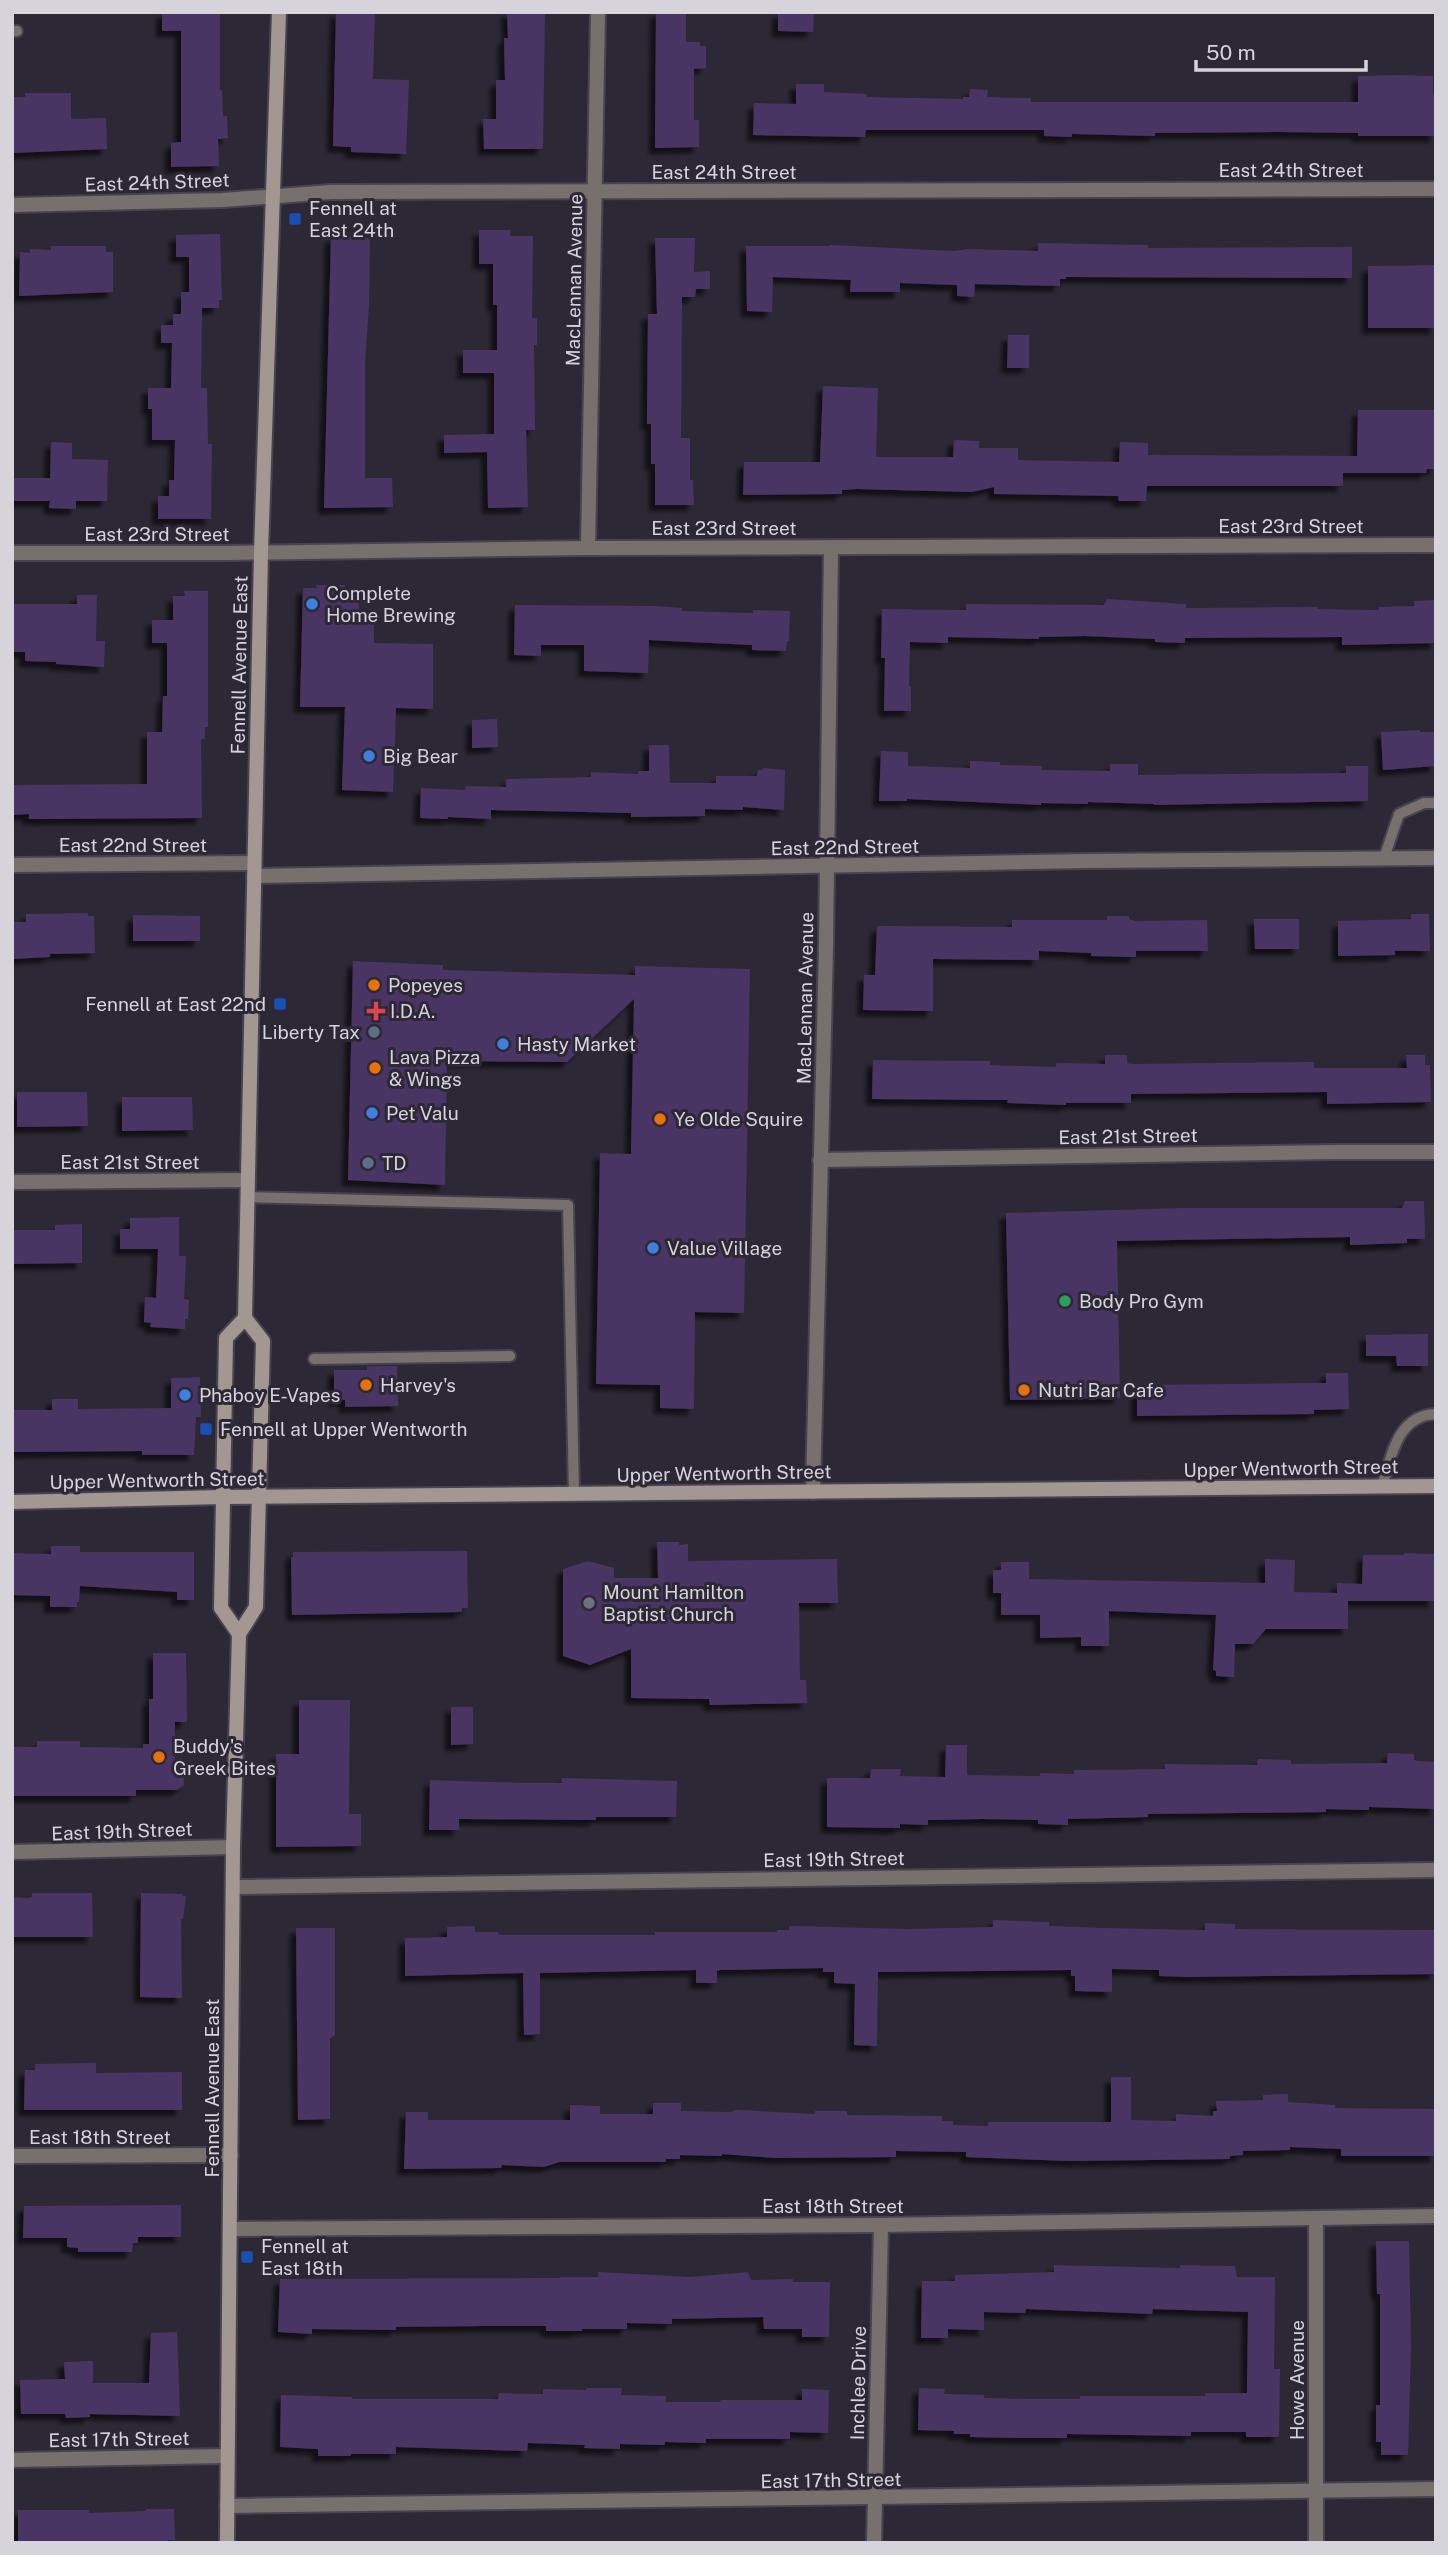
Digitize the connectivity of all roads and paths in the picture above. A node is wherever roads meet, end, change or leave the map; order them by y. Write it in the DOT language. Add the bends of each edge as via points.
graph roads {
  1 [pos="279,12"];
  2 [pos="598,12"];
  3 [pos="1436,189"];
  4 [pos="595,191"];
  5 [pos="272,196"];
  6 [pos="12,205"];
  7 [pos="1436,545"];
  8 [pos="588,548"];
  9 [pos="831,548"];
  10 [pos="12,553"];
  11 [pos="261,553"];
  12 [pos="1436,803"];
  13 [pos="1384,858"];
  14 [pos="1436,858"];
  15 [pos="12,865"];
  16 [pos="826,867"];
  17 [pos="254,870"];
  18 [pos="1436,1152"];
  19 [pos="820,1160"];
  20 [pos="248,1180"];
  21 [pos="12,1182"];
  22 [pos="247,1197"];
  23 [pos="245,1318"];
  24 [pos="510,1356"];
  25 [pos="314,1359"];
  26 [pos="1436,1413"];
  27 [pos="1436,1486"];
  28 [pos="1382,1487"];
  29 [pos="813,1492"];
  30 [pos="574,1494"];
  31 [pos="257,1496"];
  32 [pos="222,1497"];
  33 [pos="12,1502"];
  34 [pos="239,1634"];
  35 [pos="233,1847"];
  36 [pos="12,1852"];
  37 [pos="1436,1870"];
  38 [pos="233,1887"];
  39 [pos="231,2155"];
  40 [pos="12,2156"];
  41 [pos="1436,2216"];
  42 [pos="1316,2218"];
  43 [pos="881,2225"];
  44 [pos="231,2229"];
  45 [pos="226,2456"];
  46 [pos="12,2460"];
  47 [pos="1436,2489"];
  48 [pos="1316,2490"];
  49 [pos="875,2499"];
  50 [pos="228,2506"];
  51 [pos="227,2543"];
  52 [pos="874,2543"];
  53 [pos="1316,2543"];
  1 -- 5 [label="main road, Fennell Avenue East"];
  2 -- 4 [label="street, MacLennan Avenue"];
  3 -- 4 [label="street, East 24th Street"];
  4 -- 5 [label="street, East 24th Street"];
  4 -- 8 [label="street, MacLennan Avenue"];
  5 -- 6 [label="street, East 24th Street"];
  5 -- 11 [label="main road, Fennell Avenue East"];
  7 -- 9 [label="street, East 23rd Street"];
  8 -- 9 [label="street, East 23rd Street"];
  8 -- 11 [label="street, East 23rd Street"];
  9 -- 16 [label="street, MacLennan Avenue"];
  10 -- 11 [label="street, East 23rd Street"];
  11 -- 17 [label="main road, Fennell Avenue East"];
  12 -- 13 [label="lane" via="1399,814"];
  13 -- 14 [label="street, East 22nd Street"];
  13 -- 16 [label="street, East 22nd Street"];
  15 -- 17 [label="street, East 22nd Street"];
  16 -- 17 [label="street, East 22nd Street"];
  16 -- 19 [label="street, MacLennan Avenue"];
  17 -- 20 [label="main road, Fennell Avenue East"];
  18 -- 19 [label="street, East 21st Street"];
  19 -- 29 [label="street, MacLennan Avenue"];
  20 -- 21 [label="street, East 21st Street"];
  20 -- 22 [label="main road, Fennell Avenue East"];
  22 -- 23 [label="main road, Fennell Avenue East"];
  22 -- 30 [label="lane" via="568,1205"];
  23 -- 31 [label="main road, Fennell Avenue East" via="262,1341"];
  23 -- 32 [label="main road" via="226,1338"];
  24 -- 25 [label="lane"];
  26 -- 28 [label="lane" via="1416,1419 1398,1436"];
  27 -- 28 [label="main road, Upper Wentworth Street"];
  28 -- 29 [label="main road, Upper Wentworth Street"];
  29 -- 30 [label="main road, Upper Wentworth Street"];
  30 -- 31 [label="main road, Upper Wentworth Street"];
  31 -- 32 [label="main road, Upper Wentworth Street"];
  31 -- 34 [label="main road, Fennell Avenue East" via="256,1607"];
  32 -- 33 [label="main road, Upper Wentworth Street"];
  32 -- 34 [label="main road" via="220,1608"];
  34 -- 35 [label="main road, Fennell Avenue East"];
  35 -- 36 [label="street, East 19th Street"];
  35 -- 38 [label="main road, Fennell Avenue East"];
  37 -- 38 [label="street, East 19th Street"];
  38 -- 39 [label="main road, Fennell Avenue East"];
  39 -- 40 [label="street, East 18th Street"];
  39 -- 44 [label="main road, Fennell Avenue East"];
  41 -- 42 [label="street, East 18th Street"];
  42 -- 43 [label="street, East 18th Street"];
  42 -- 48 [label="street, Howe Avenue"];
  43 -- 44 [label="street, East 18th Street"];
  43 -- 49 [label="street, Inchlee Drive"];
  44 -- 45 [label="main road, Fennell Avenue East"];
  45 -- 46 [label="street, East 17th Street"];
  45 -- 50 [label="main road, Fennell Avenue East"];
  47 -- 48 [label="street, East 17th Street"];
  48 -- 49 [label="street, East 17th Street"];
  48 -- 53 [label="street, Howe Avenue"];
  49 -- 50 [label="street, East 17th Street"];
  49 -- 52 [label="street, Inchlee Drive"];
  50 -- 51 [label="main road, Fennell Avenue East"];
}
